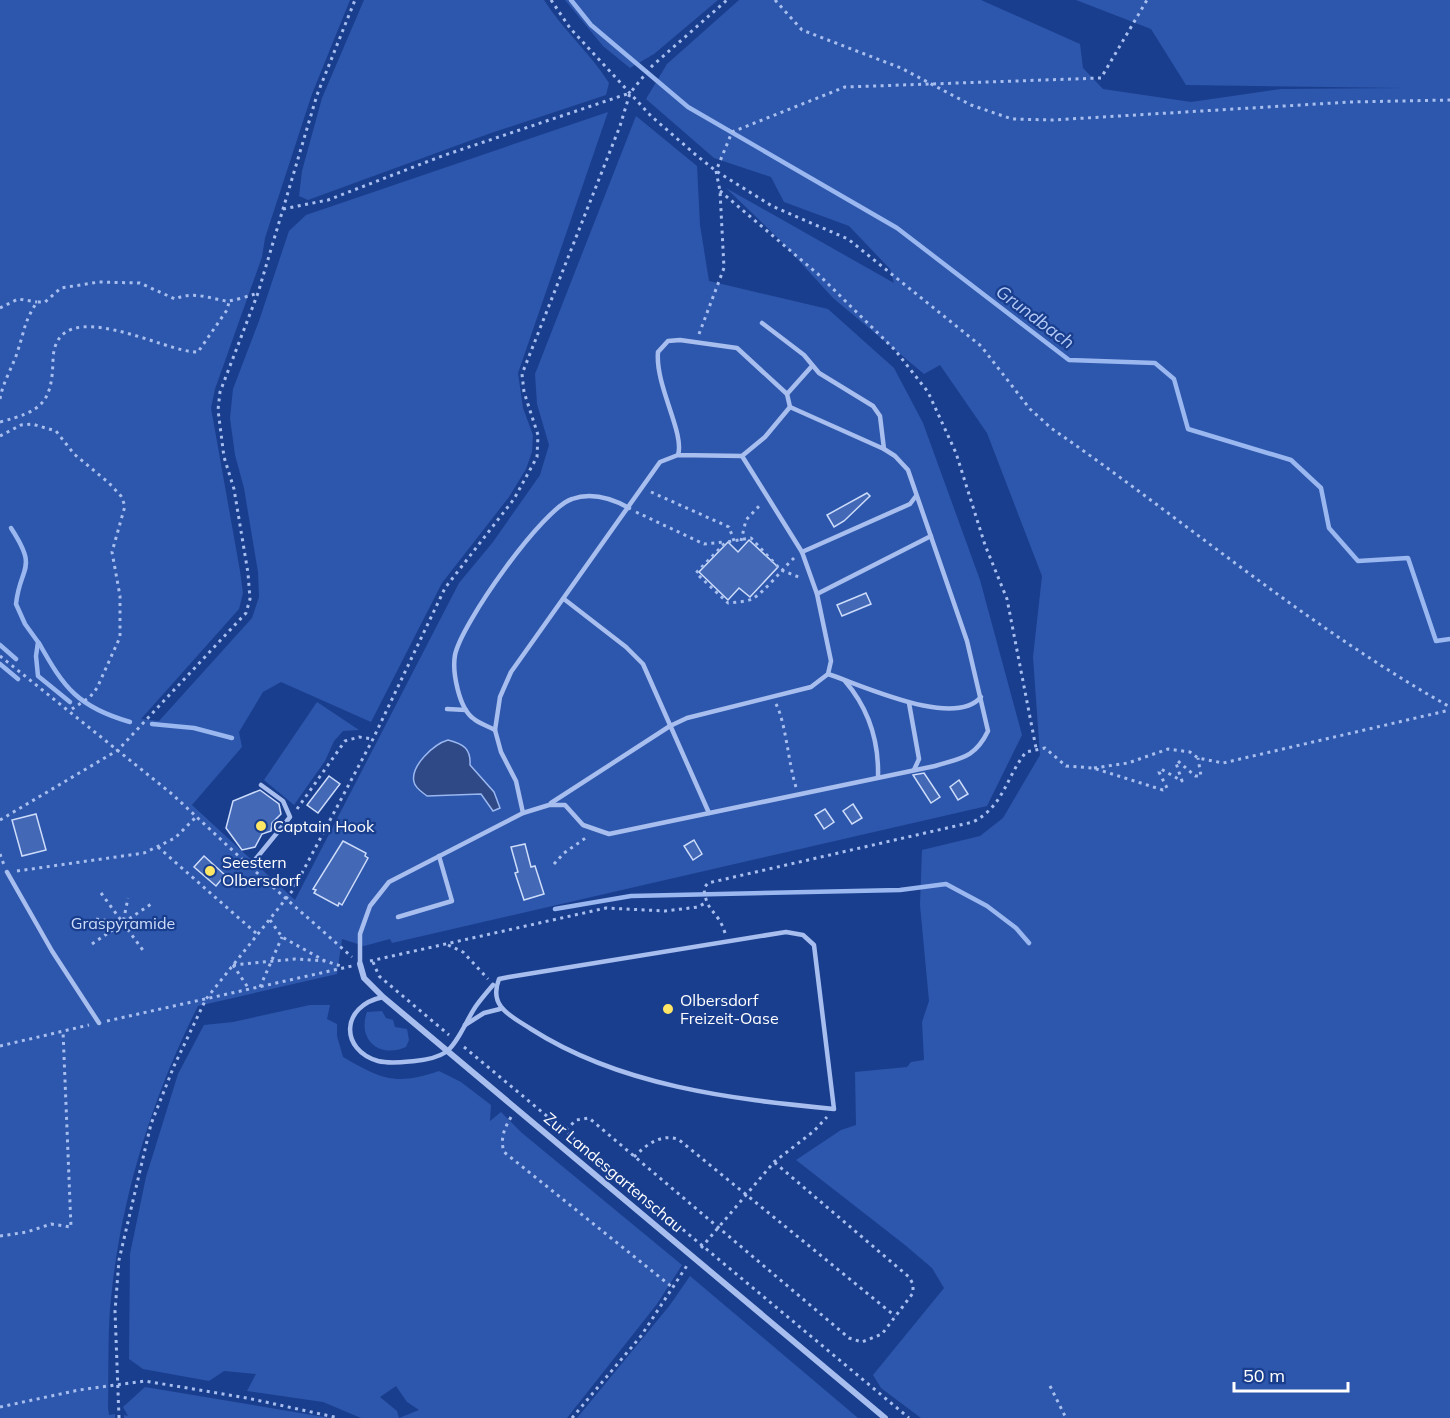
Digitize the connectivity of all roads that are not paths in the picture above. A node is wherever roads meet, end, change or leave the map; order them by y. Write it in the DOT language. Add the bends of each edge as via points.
graph roads {
  1 [pos="762,323"];
  2 [pos="812,366"];
  3 [pos="787,394"];
  4 [pos="790,407"];
  5 [pos="884,449"];
  6 [pos="678,455"];
  7 [pos="742,456"];
  8 [pos="916,496"];
  9 [pos="629,508"];
  10 [pos="931,536"];
  11 [pos="802,552"];
  12 [pos="817,594"];
  13 [pos="564,599"];
  14 [pos="828,674"];
  15 [pos="844,679"];
  16 [pos="981,697"];
  17 [pos="909,703"];
  18 [pos="447,710"];
  19 [pos="466,710"];
  20 [pos="670,726"];
  21 [pos="495,730"];
  22 [pos="914,770"];
  23 [pos="878,777"];
  24 [pos="261,785"];
  25 [pos="549,805"];
  26 [pos="523,813"];
  27 [pos="709,813"];
  28 [pos="439,856"];
  29 [pos="250,866"];
  30 [pos="7,872"];
  31 [pos="398,917"];
  32 [pos="360,964"];
  33 [pos="493,985"];
  34 [pos="383,997"];
  35 [pos="500,1009"];
  36 [pos="99,1023"];
  37 [pos="462,1027"];
  38 [pos="447,1052"];
  39 [pos="885,1418"];
  1 -- 2 [label="lane" via="804,355"];
  2 -- 3 [label="lane"];
  2 -- 5 [label="lane" via="873,406 880,416"];
  3 -- 4 [label="lane"];
  3 -- 6 [label="lane" via="737,348 668,341 657,352 660,385 682,445"];
  4 -- 5 [label="lane"];
  4 -- 7 [label="lane"];
  5 -- 8 [label="lane" via="908,471"];
  6 -- 7 [label="lane"];
  6 -- 9 [label="lane" via="660,462"];
  7 -- 11 [label="lane"];
  8 -- 10 [label="lane"];
  8 -- 11 [label="lane" via="909,504"];
  9 -- 13 [label="lane"];
  9 -- 19 [label="lane" via="599,495 573,498 557,506 521,548 471,620 455,655 456,678"];
  10 -- 12 [label="lane"];
  10 -- 16 [label="lane" via="967,641"];
  11 -- 12 [label="lane"];
  12 -- 14 [label="lane" via="831,661"];
  13 -- 20 [label="lane" via="643,664"];
  13 -- 21 [label="lane" via="511,672 500,697"];
  14 -- 15 [label="lane"];
  14 -- 20 [label="lane" via="811,687 687,718"];
  15 -- 17 [label="lane"];
  15 -- 23 [label="lane" via="871,722 879,754"];
  16 -- 17 [label="lane" via="976,704 952,710"];
  16 -- 22 [label="lane" via="988,731 972,754"];
  17 -- 22 [label="lane" via="919,759"];
  18 -- 19 [label="lane"];
  19 -- 21 [label="lane" via="473,719"];
  20 -- 25 [label="lane"];
  20 -- 27 [label="lane"];
  21 -- 26 [label="lane" via="516,781"];
  22 -- 23 [label="lane"];
  23 -- 27 [label="lane"];
  24 -- 29 [label="lane" via="283,801 290,817"];
  25 -- 26 [label="lane"];
  25 -- 27 [label="lane" via="565,805 583,825 609,834"];
  26 -- 28 [label="lane"];
  28 -- 31 [label="lane" via="452,901"];
  28 -- 32 [label="lane" via="389,882 370,906 360,934"];
  30 -- 36 [label="lane"];
  32 -- 34 [label="street, Zur Landesgartenschau" via="364,978"];
  33 -- 37 [label="lane"];
  34 -- 38 [label="street, Zur Landesgartenschau"];
  34 -- 38 [label="lane" via="360,1005 351,1017 352,1037 364,1053 377,1061 404,1062"];
  35 -- 35 [label="lane" via="495,995 498,979 786,932 803,935 814,945 834,1109 751,1101 623,1073 560,1047"];
  35 -- 37 [label="lane" via="484,1013"];
  37 -- 38 [label="lane"];
  38 -- 39 [label="street, Zur Landesgartenschau"];
}
